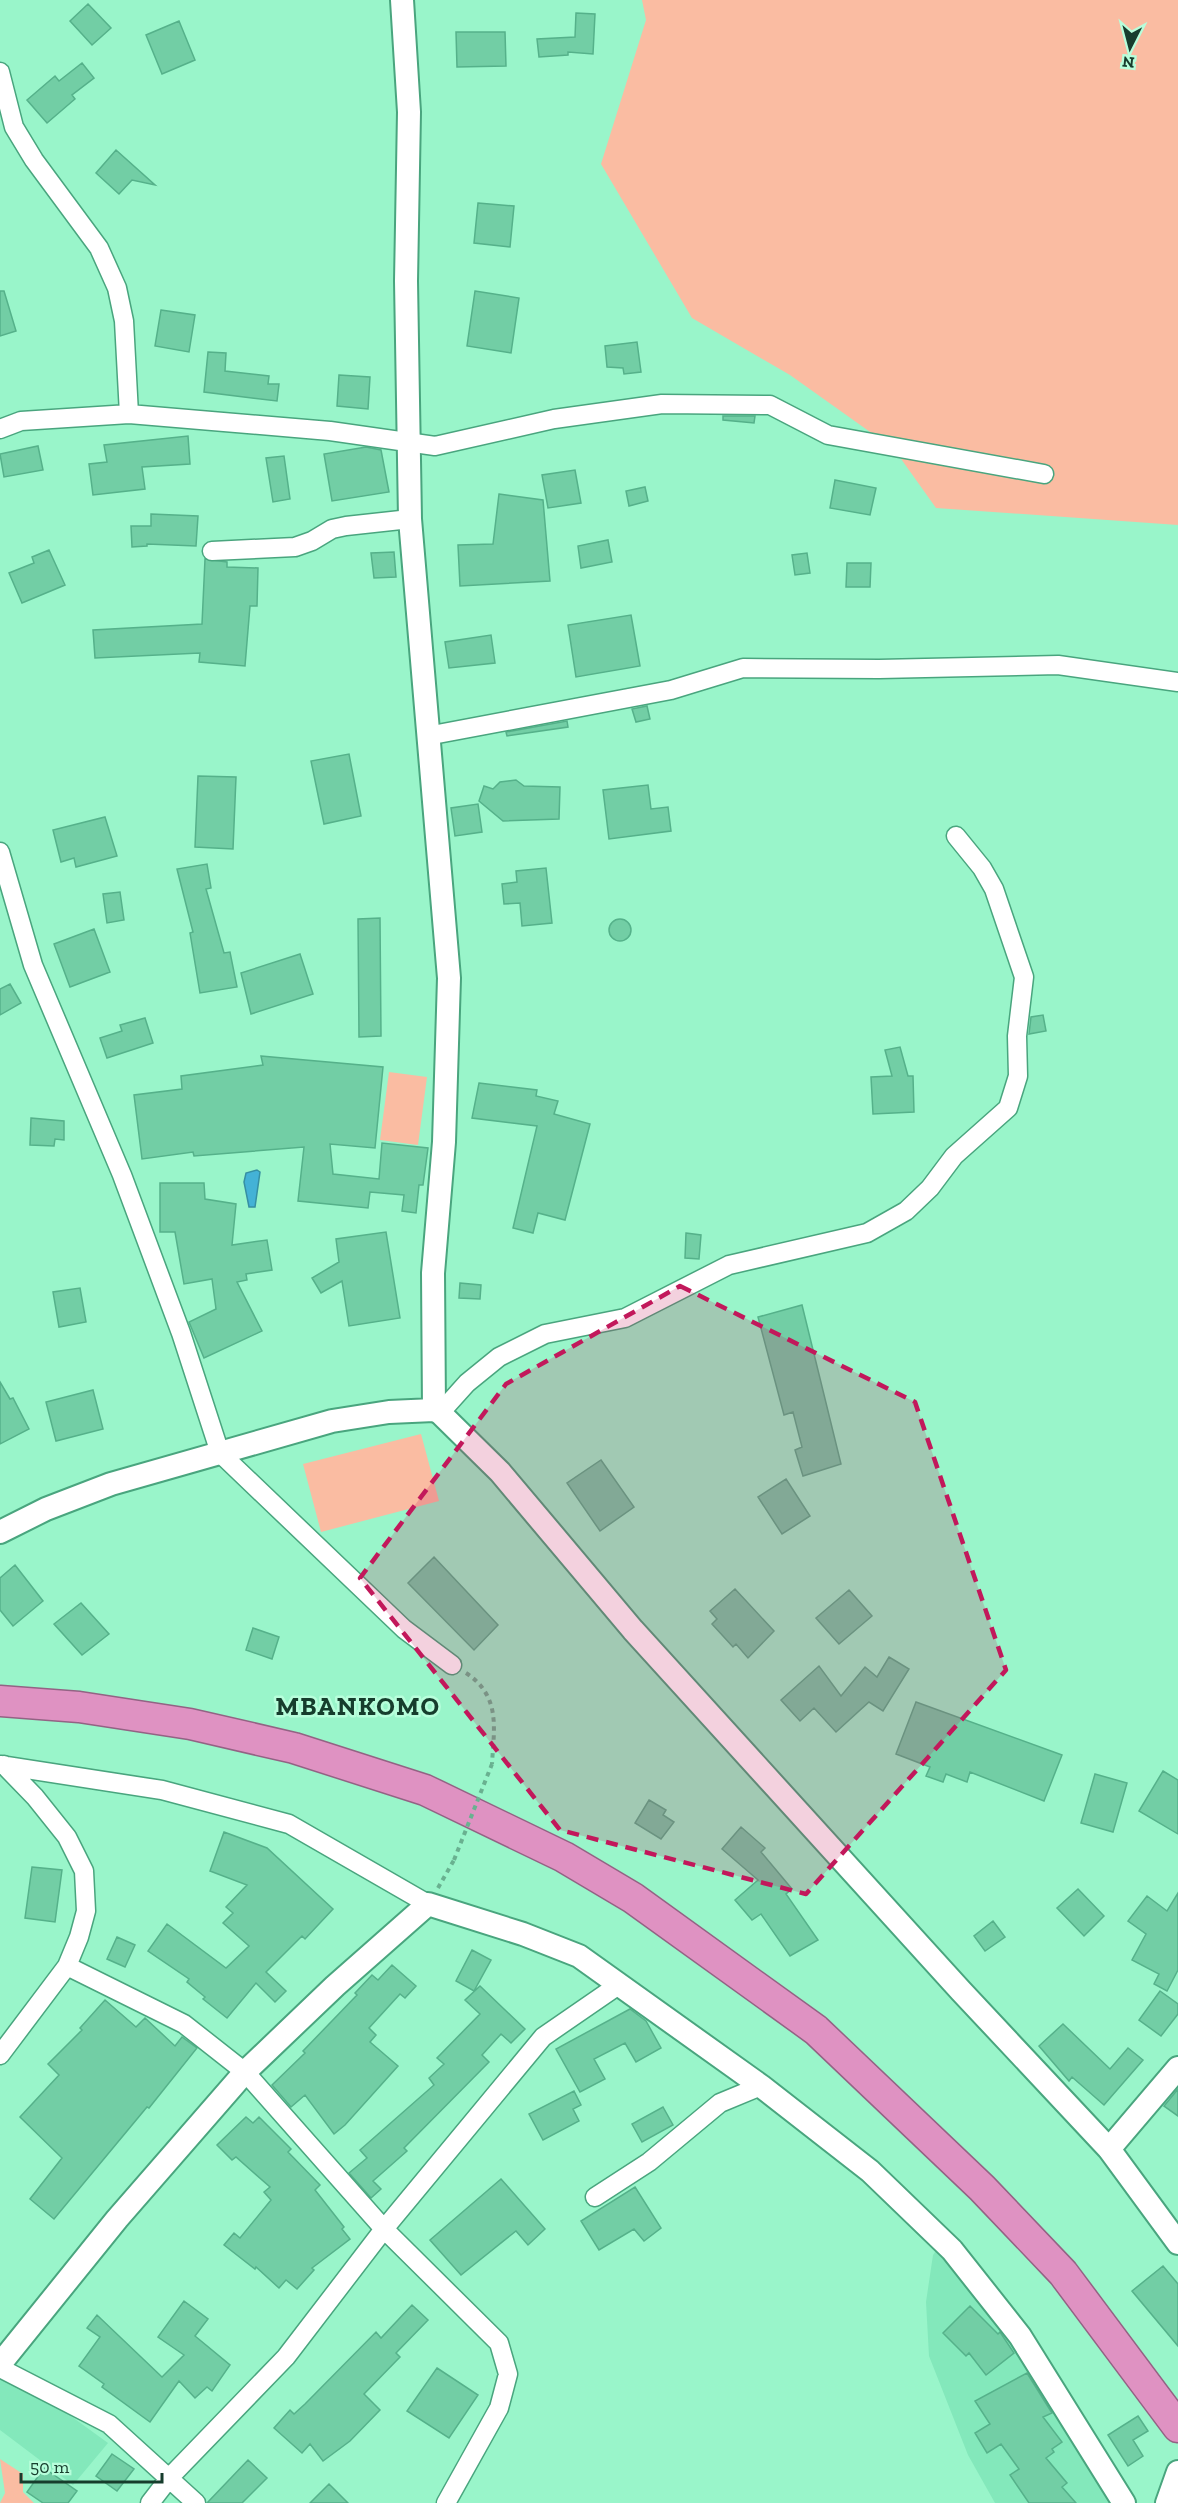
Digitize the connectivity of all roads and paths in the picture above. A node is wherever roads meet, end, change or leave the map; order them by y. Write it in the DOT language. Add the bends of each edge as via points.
graph roads {
  1 [pos="402,0"];
  2 [pos="0,72"];
  3 [pos="129,414"];
  4 [pos="0,429"];
  5 [pos="410,441"];
  6 [pos="1044,474"];
  7 [pos="410,519"];
  8 [pos="212,551"];
  9 [pos="1178,682"];
  10 [pos="427,736"];
  11 [pos="956,836"];
  12 [pos="0,852"];
  13 [pos="437,1411"];
  14 [pos="220,1453"];
  15 [pos="0,1532"];
  16 [pos="452,1665"];
  17 [pos="0,1701"];
  18 [pos="2,1765"];
  19 [pos="428,1905"];
  20 [pos="67,1966"];
  21 [pos="617,1986"];
  22 [pos="0,2055"];
  23 [pos="1178,2068"];
  24 [pos="245,2072"];
  25 [pos="761,2086"];
  26 [pos="1109,2149"];
  27 [pos="595,2197"];
  28 [pos="384,2229"];
  29 [pos="1178,2243"];
  30 [pos="0,2364"];
  31 [pos="0,2368"];
  32 [pos="1178,2427"];
  33 [pos="1178,2472"];
  34 [pos="170,2477"];
  35 [pos="150,2503"];
  36 [pos="196,2503"];
  37 [pos="446,2503"];
  38 [pos="1124,2503"];
  39 [pos="1167,2503"];
  1 -- 5 [label="street" via="409,112 406,281"];
  2 -- 3 [label="street" via="14,127 33,160 99,248 117,288 124,321"];
  3 -- 4 [label="street" via="21,421"];
  3 -- 5 [label="street"];
  5 -- 6 [label="street" via="447,445 554,419 662,404 770,405 828,435"];
  5 -- 7 [label="street"];
  7 -- 8 [label="street" via="339,528 295,547"];
  7 -- 10 [label="street"];
  9 -- 10 [label="street" via="1058,665 743,668 671,690"];
  10 -- 13 [label="street" via="448,978 444,1131 433,1273"];
  11 -- 13 [label="street" via="982,868 993,889 1024,977 1017,1036 1018,1076 1008,1108 954,1156 906,1211 867,1233 729,1265 625,1318 545,1334 499,1357"];
  12 -- 14 [label="street" via="33,965 122,1175 181,1333"];
  13 -- 14 [label="street" via="389,1412 332,1421"];
  13 -- 26 [label="street" via="500,1472 633,1630"];
  14 -- 15 [label="street" via="111,1484"];
  14 -- 16 [label="street" via="404,1629"];
  16 -- 19 [label="path, bridge" via="470,1676 491,1699 492,1764 454,1860"];
  17 -- 32 [label="highway" via="79,1707 190,1724 294,1748 425,1790 564,1857 633,1898 816,2030 982,2188 1063,2272"];
  18 -- 19 [label="street" via="162,1790 289,1824"];
  18 -- 20 [label="street" via="35,1797 67,1837 84,1872 86,1911"];
  19 -- 21 [label="street" via="579,1956"];
  19 -- 24 [label="street"];
  20 -- 22 [label="street"];
  20 -- 24 [label="street" via="184,2024"];
  21 -- 25 [label="street"];
  21 -- 28 [label="street" via="543,2037"];
  23 -- 26 [label="street"];
  24 -- 28 [label="street"];
  24 -- 30 [label="street" via="117,2219"];
  25 -- 27 [label="street" via="720,2103 649,2162"];
  25 -- 38 [label="street" via="870,2171 952,2250 1020,2336"];
  26 -- 29 [label="street"];
  28 -- 34 [label="street" via="286,2356"];
  28 -- 37 [label="street" via="499,2343 508,2374 499,2408"];
  31 -- 34 [label="street" via="109,2424"];
  33 -- 39 [label="street"];
  34 -- 35 [label="street"];
  34 -- 36 [label="street"];
}
